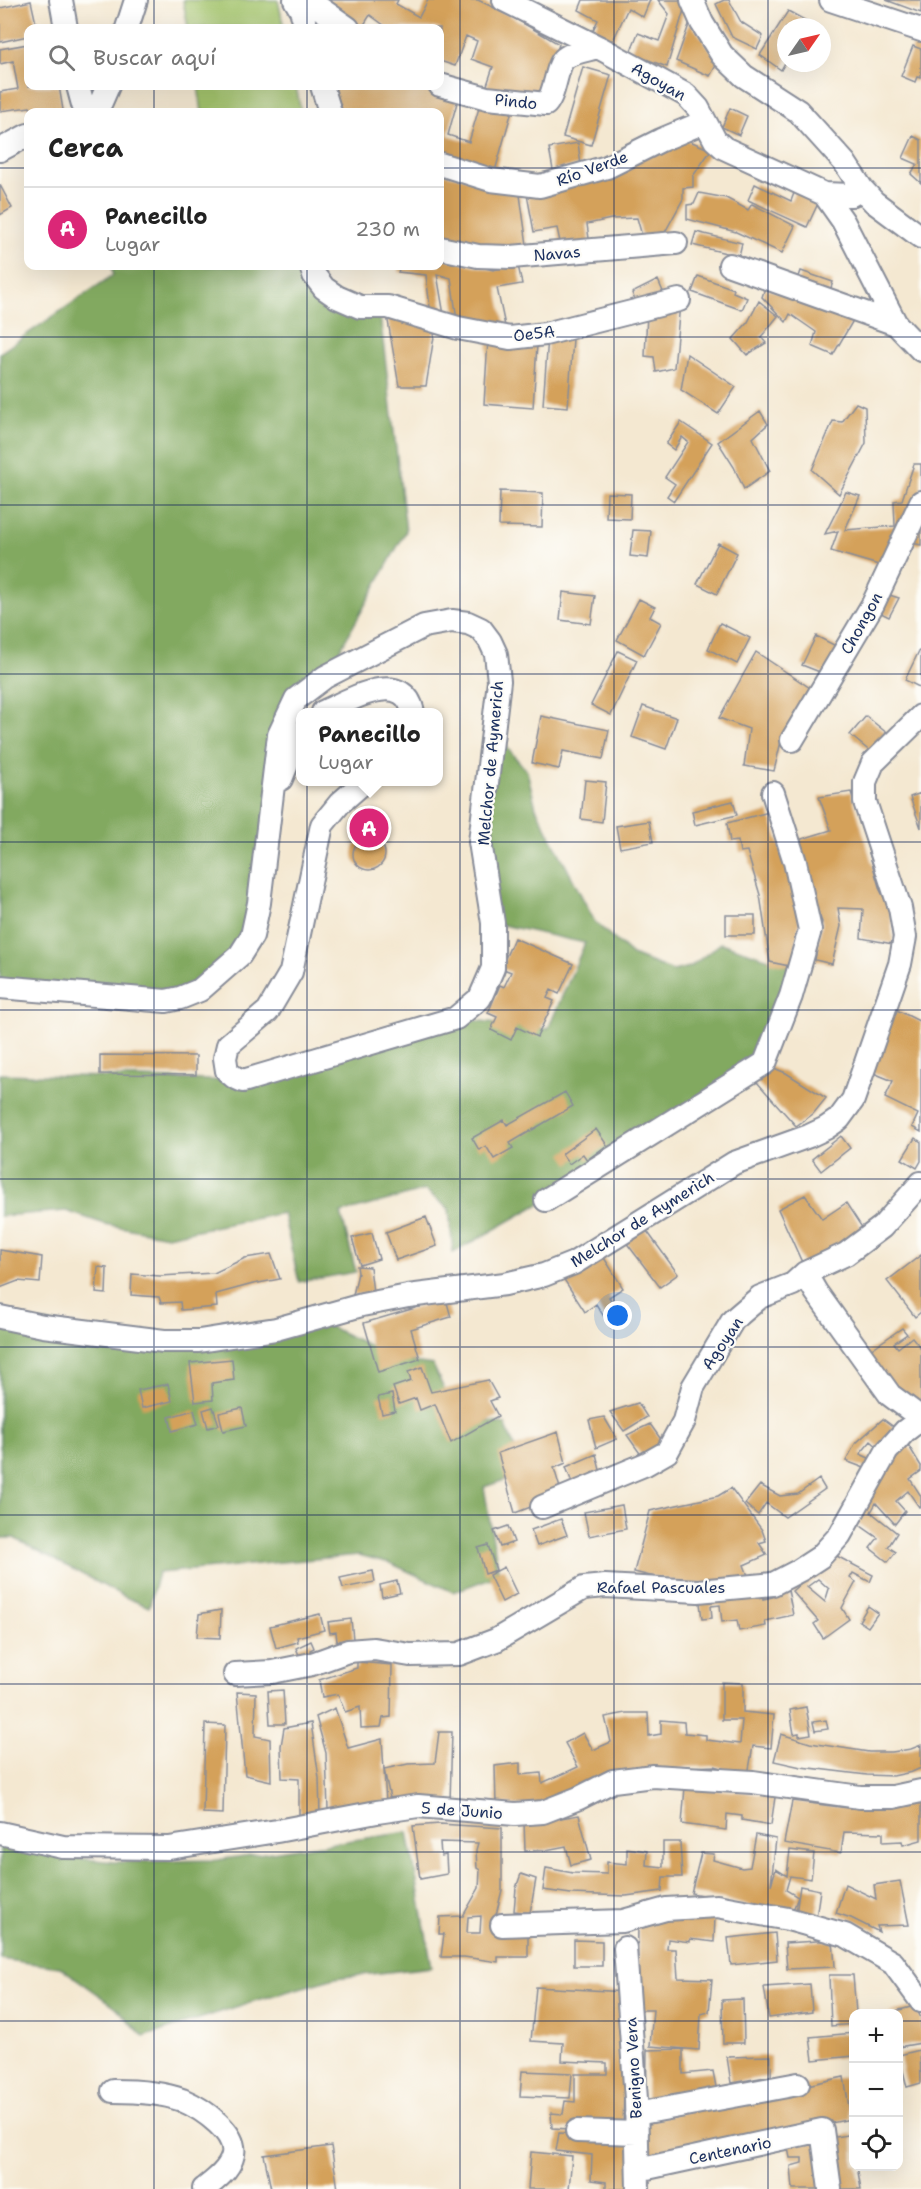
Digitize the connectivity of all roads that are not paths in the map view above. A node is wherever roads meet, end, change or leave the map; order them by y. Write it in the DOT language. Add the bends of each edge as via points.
graph roads {
  1 [pos="60,0"];
  2 [pos="136,0"];
  3 [pos="295,0"];
  4 [pos="308,0"];
  5 [pos="504,0"];
  6 [pos="692,0"];
  7 [pos="833,0"];
  8 [pos="65,24"];
  9 [pos="128,24"];
  10 [pos="305,24"];
  11 [pos="342,24"];
  12 [pos="921,30"];
  13 [pos="598,47"];
  14 [pos="444,86"];
  15 [pos="79,90"];
  16 [pos="106,90"];
  17 [pos="323,90"];
  18 [pos="83,108"];
  19 [pos="94,108"];
  20 [pos="329,108"];
  21 [pos="704,122"];
  22 [pos="24,137"];
  23 [pos="0,150"];
  24 [pos="444,165"];
  25 [pos="862,189"];
  26 [pos="824,194"];
  27 [pos="918,233"];
  28 [pos="676,243"];
  29 [pos="444,249"];
  30 [pos="730,265"];
  31 [pos="312,270"];
  32 [pos="679,300"];
  33 [pos="896,324"];
  34 [pos="921,350"];
  35 [pos="921,502"];
  36 [pos="332,708"];
  37 [pos="411,708"];
  38 [pos="921,716"];
  39 [pos="792,740"];
  40 [pos="296,743"];
  41 [pos="359,786"];
  42 [pos="773,793"];
  43 [pos="272,800"];
  44 [pos="0,987"];
  45 [pos="921,1184"];
  46 [pos="546,1200"];
  47 [pos="805,1273"];
  48 [pos="0,1317"];
  49 [pos="921,1419"];
  50 [pos="542,1507"];
  51 [pos="235,1674"];
  52 [pos="921,1791"];
  53 [pos="0,1833"];
  54 [pos="502,1925"];
  55 [pos="625,1948"];
  56 [pos="921,2001"];
  57 [pos="798,2084"];
  58 [pos="113,2091"];
  59 [pos="637,2124"];
  60 [pos="577,2131"];
  61 [pos="638,2180"];
  62 [pos="204,2189"];
  63 [pos="830,2189"];
  1 -- 8 [label="street"];
  2 -- 9 [label="street"];
  3 -- 10 [label="street"];
  4 -- 11 [label="street"];
  5 -- 13 [label="street, Agoyan"];
  6 -- 25 [label="street" via="722,56 744,76 798,111 845,163"];
  7 -- 12 [label="street"];
  13 -- 14 [label="street, Pindo" via="565,57 546,104 487,98"];
  13 -- 21 [label="street, Agoyan" via="686,94"];
  15 -- 18 [label="street"];
  16 -- 19 [label="street"];
  17 -- 20 [label="street"];
  21 -- 24 [label="street, Río Verde" via="607,167 540,186 491,180"];
  21 -- 26 [label="street, Agoyan" via="724,148"];
  22 -- 23 [label="street"];
  25 -- 26 [label="street, Agoyan" via="851,195"];
  25 -- 27 [label="street"];
  26 -- 33 [label="street" via="843,221"];
  28 -- 29 [label="street, Navas" via="511,257"];
  30 -- 33 [label="street"];
  31 -- 32 [label="street, Oe5A" via="324,288 360,307 388,307 458,328 510,338 545,334"];
  33 -- 34 [label="street"];
  35 -- 39 [label="street, Chongon" via="873,604"];
  36 -- 37 [label="street" via="369,692 390,689 400,691"];
  38 -- 48 [label="street, Melchor de Aymerich" via="873,763 865,782 865,802 900,908 905,937 900,964 853,1100 826,1128 734,1163 574,1263 505,1284 408,1296 276,1329 200,1341 164,1341"];
  40 -- 43 [label="street, Melchor de Aymerich"];
  41 -- 43 [label="street, Melchor de Aymerich" via="322,825 291,972 268,1011 228,1045 227,1071 243,1081 456,1018 480,998 493,968 493,923 480,842 499,681 496,654 481,629 452,621 424,626 325,677 296,699 279,735"];
  42 -- 46 [label="street" via="795,862 810,930 791,996 765,1063"];
  43 -- 44 [label="street, Melchor de Aymerich" via="252,936 240,955 200,990 166,1001"];
  45 -- 47 [label="street, Agoyan" via="882,1227 846,1254"];
  47 -- 49 [label="street" via="890,1395"];
  47 -- 50 [label="street, Agoyan" via="793,1284 760,1297 734,1320 693,1387 684,1421 667,1452"];
  49 -- 51 [label="street, Rafael Pascuales" via="887,1451 840,1534 820,1557 773,1584 698,1591 584,1588 496,1640 459,1654 348,1651 312,1664"];
  52 -- 53 [label="street, 5 de Junio" via="893,1797 860,1797 753,1782 654,1776 613,1781 543,1812 515,1814 418,1806 169,1848 63,1847"];
  54 -- 56 [label="street" via="613,1922 666,1909 717,1906 788,1919 845,1935 893,1963"];
  55 -- 59 [label="street, Benigno Vera"];
  57 -- 59 [label="street"];
  58 -- 62 [label="street" via="139,2091 182,2100 220,2124 232,2139 233,2158"];
  59 -- 60 [label="street"];
  59 -- 61 [label="street, Benigno Vera"];
  61 -- 63 [label="street, Centenario" via="822,2130"];
}
